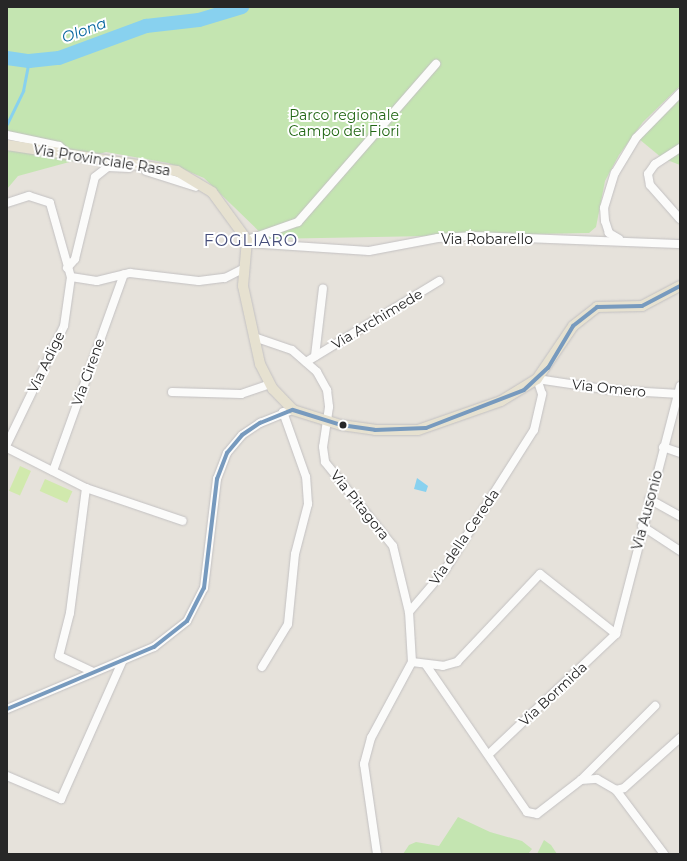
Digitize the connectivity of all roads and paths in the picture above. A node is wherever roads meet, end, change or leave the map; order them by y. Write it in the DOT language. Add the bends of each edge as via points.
graph roads {
  1 [pos="436,64"];
  2 [pos="680,93"];
  3 [pos="7,136"];
  4 [pos="7,145"];
  5 [pos="680,148"];
  6 [pos="66,152"];
  7 [pos="7,203"];
  8 [pos="225,204"];
  9 [pos="680,219"];
  10 [pos="620,240"];
  11 [pos="248,241"];
  12 [pos="680,244"];
  13 [pos="67,268"];
  14 [pos="245,268"];
  15 [pos="124,274"];
  16 [pos="71,277"];
  17 [pos="439,281"];
  18 [pos="680,286"];
  19 [pos="323,288"];
  20 [pos="254,337"];
  21 [pos="315,356"];
  22 [pos="306,362"];
  23 [pos="537,379"];
  24 [pos="270,384"];
  25 [pos="679,391"];
  26 [pos="172,392"];
  27 [pos="288,411"];
  28 [pos="327,420"];
  29 [pos="7,444"];
  30 [pos="664,447"];
  31 [pos="7,448"];
  32 [pos="680,453"];
  33 [pos="53,471"];
  34 [pos="86,488"];
  35 [pos="649,499"];
  36 [pos="680,516"];
  37 [pos="182,521"];
  38 [pos="642,526"];
  39 [pos="680,551"];
  40 [pos="409,612"];
  41 [pos="616,634"];
  42 [pos="123,660"];
  43 [pos="412,662"];
  44 [pos="426,665"];
  45 [pos="262,667"];
  46 [pos="93,672"];
  47 [pos="655,706"];
  48 [pos="7,709"];
  49 [pos="680,738"];
  50 [pos="489,754"];
  51 [pos="7,776"];
  52 [pos="582,780"];
  53 [pos="616,790"];
  54 [pos="377,854"];
  55 [pos="664,854"];
  1 -- 11 [label="street" via="298,222"];
  2 -- 10 [label="street" via="636,138 615,173 604,208 605,221 610,233"];
  3 -- 6 [label="street" via="59,146"];
  4 -- 6 [label="main road, Via Provinciale Rasa"];
  5 -- 9 [label="street" via="654,164 648,174 650,186"];
  6 -- 8 [label="main road, Via Provinciale Rasa" via="177,171 196,180"];
  7 -- 13 [label="street" via="29,196 47,200"];
  8 -- 11 [label="main road, Via Provinciale Rasa"];
  8 -- 13 [label="street" via="192,185 169,176 108,167 95,177 76,259"];
  10 -- 11 [label="street, Via Robarello" via="438,238 369,251"];
  10 -- 12 [label="street, Via Robarello"];
  11 -- 14 [label="main road"];
  13 -- 16 [label="street"];
  14 -- 15 [label="street" via="224,278 199,281"];
  14 -- 20 [label="main road" via="243,286"];
  15 -- 16 [label="street" via="97,281"];
  15 -- 33 [label="street, Via Cirene"];
  16 -- 29 [label="street, Via Adige" via="64,326"];
  17 -- 21 [label="street, Via Archimede"];
  18 -- 23 [label="main road" via="642,306 597,307 573,326"];
  19 -- 21 [label="street, Via Archimede"];
  20 -- 22 [label="street" via="283,345"];
  20 -- 24 [label="main road" via="260,364"];
  21 -- 22 [label="street, Via Archimede"];
  22 -- 28 [label="street" via="327,390"];
  23 -- 25 [label="street, Via Omero" via="611,390"];
  23 -- 28 [label="main road" via="502,401 418,430 375,430"];
  23 -- 40 [label="street, Via della Cereda" via="542,394 534,430 445,570"];
  24 -- 26 [label="street" via="241,394"];
  24 -- 27 [label="main road"];
  25 -- 30 [label="street, Via Ausonio"];
  27 -- 28 [label="main road"];
  27 -- 42 [label="street" via="242,435 227,453 217,479 204,588 187,621 154,647"];
  27 -- 45 [label="street" via="304,470 308,504 295,554 288,624"];
  28 -- 40 [label="street, Via Pitagora" via="325,462 393,546"];
  30 -- 32 [label="street"];
  30 -- 35 [label="street, Via Ausonio"];
  31 -- 33 [label="street"];
  33 -- 34 [label="street"];
  34 -- 37 [label="street"];
  34 -- 46 [label="street" via="70,613 59,656"];
  35 -- 36 [label="street"];
  35 -- 38 [label="street, Via Ausonio"];
  38 -- 39 [label="street"];
  38 -- 41 [label="street, Via Ausonio"];
  40 -- 43 [label="street"];
  41 -- 44 [label="street" via="540,574 457,662 443,666"];
  41 -- 50 [label="street, Via Bormida"];
  42 -- 46 [label="street"];
  42 -- 51 [label="street" via="61,799"];
  43 -- 44 [label="street"];
  43 -- 54 [label="street" via="370,738 364,764"];
  44 -- 50 [label="street"];
  46 -- 48 [label="street"];
  47 -- 52 [label="street"];
  49 -- 53 [label="street" via="624,788"];
  50 -- 52 [label="street" via="527,812 537,814"];
  52 -- 53 [label="street" via="597,779"];
  53 -- 55 [label="street"];
}
